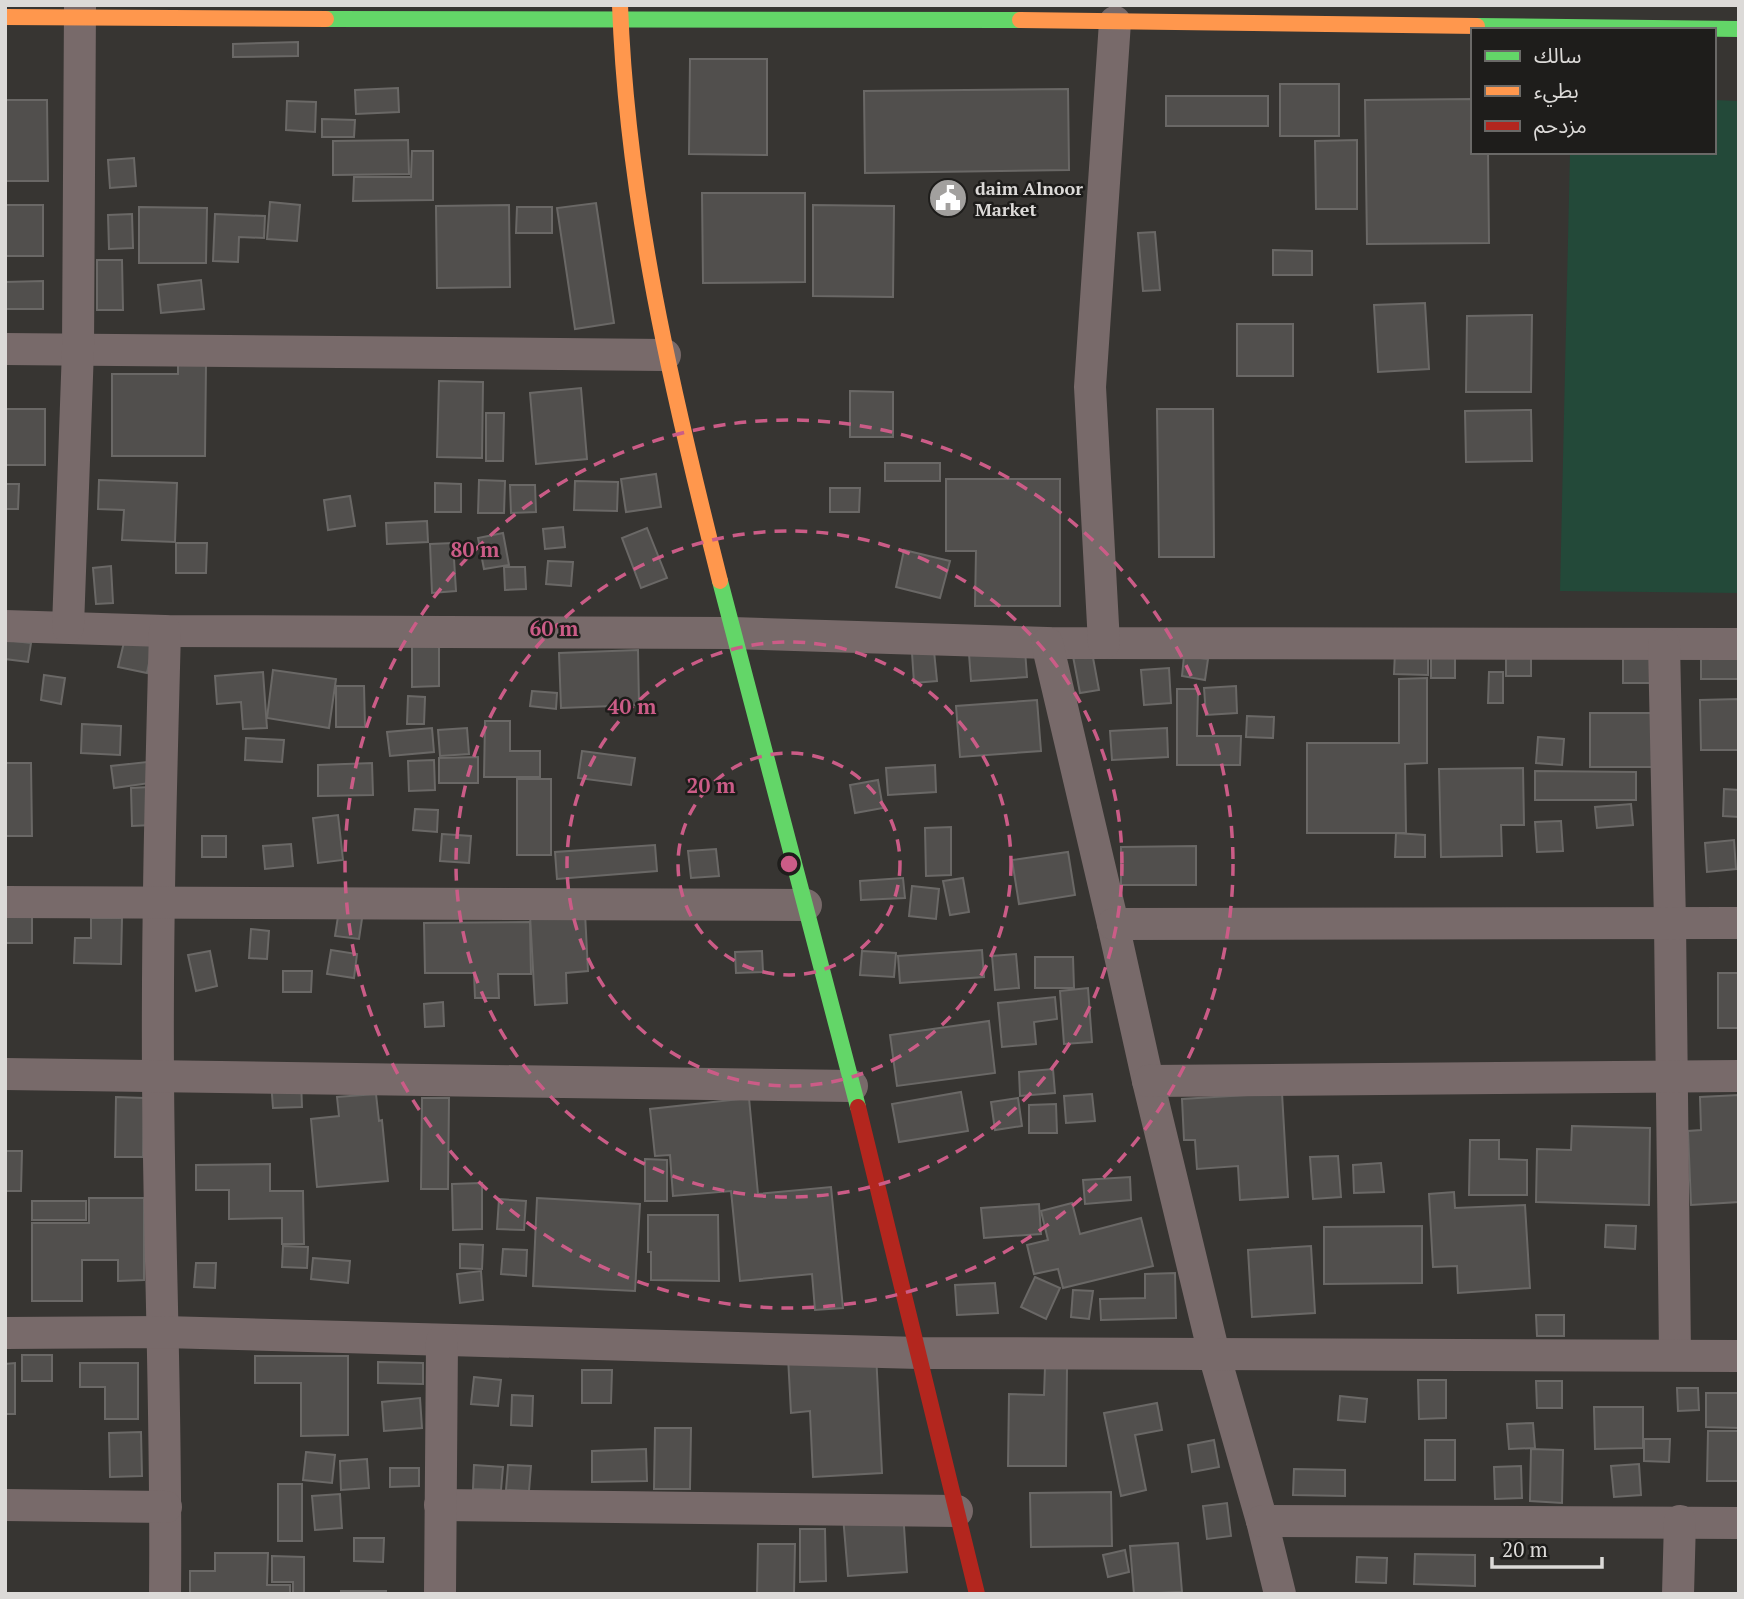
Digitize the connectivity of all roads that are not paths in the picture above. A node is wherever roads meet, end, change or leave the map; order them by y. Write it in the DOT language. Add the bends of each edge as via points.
graph roads {
  1 [pos="80,11"];
  2 [pos="919,12"];
  3 [pos="620,13"];
  4 [pos="1453,16"];
  5 [pos="5,17"];
  6 [pos="1115,22"];
  7 [pos="1739,29"];
  8 [pos="5,349"];
  9 [pos="78,349"];
  10 [pos="665,355"];
  11 [pos="5,626"];
  12 [pos="68,627"];
  13 [pos="164,631"];
  14 [pos="732,633"];
  15 [pos="1047,643"];
  16 [pos="1104,643"];
  17 [pos="1664,644"];
  18 [pos="1739,644"];
  19 [pos="5,902"];
  20 [pos="159,904"];
  21 [pos="806,905"];
  22 [pos="1670,923"];
  23 [pos="1739,923"];
  24 [pos="1113,924"];
  25 [pos="5,1074"];
  26 [pos="1671,1075"];
  27 [pos="158,1076"];
  28 [pos="1739,1076"];
  29 [pos="1148,1082"];
  30 [pos="852,1086"];
  31 [pos="5,1332"];
  32 [pos="164,1332"];
  33 [pos="442,1340"];
  34 [pos="919,1353"];
  35 [pos="1214,1353"];
  36 [pos="1675,1355"];
  37 [pos="1739,1356"];
  38 [pos="5,1505"];
  39 [pos="440,1505"];
  40 [pos="166,1507"];
  41 [pos="957,1511"];
  42 [pos="1262,1521"];
  43 [pos="1680,1521"];
  44 [pos="1739,1523"];
  45 [pos="165,1594"];
  46 [pos="440,1594"];
  47 [pos="977,1594"];
  48 [pos="1280,1594"];
  49 [pos="1678,1594"];
  1 -- 3 [label="street"];
  1 -- 5 [label="street"];
  1 -- 9 [label="street"];
  2 -- 3 [label="street"];
  2 -- 6 [label="street"];
  3 -- 10 [label="street" via="640,221"];
  4 -- 6 [label="street"];
  4 -- 7 [label="street"];
  6 -- 16 [label="street" via="1090,387"];
  8 -- 9 [label="street"];
  9 -- 10 [label="street"];
  9 -- 12 [label="street"];
  10 -- 14 [label="street"];
  11 -- 12 [label="street"];
  12 -- 13 [label="street"];
  13 -- 14 [label="street"];
  13 -- 20 [label="street"];
  14 -- 15 [label="street"];
  14 -- 21 [label="street"];
  15 -- 16 [label="street"];
  15 -- 24 [label="street"];
  16 -- 17 [label="street"];
  17 -- 18 [label="street"];
  17 -- 22 [label="street"];
  19 -- 20 [label="street"];
  20 -- 21 [label="street"];
  20 -- 27 [label="street"];
  21 -- 30 [label="street"];
  22 -- 23 [label="street"];
  22 -- 24 [label="street"];
  22 -- 26 [label="street"];
  24 -- 29 [label="street"];
  25 -- 27 [label="street"];
  26 -- 28 [label="street"];
  26 -- 29 [label="street"];
  26 -- 36 [label="street"];
  27 -- 30 [label="street"];
  27 -- 32 [label="street"];
  29 -- 35 [label="street"];
  30 -- 34 [label="street"];
  31 -- 32 [label="street"];
  32 -- 33 [label="street"];
  32 -- 40 [label="street"];
  33 -- 34 [label="street"];
  33 -- 39 [label="street"];
  34 -- 35 [label="street"];
  34 -- 41 [label="street"];
  35 -- 36 [label="street"];
  35 -- 42 [label="street"];
  36 -- 37 [label="street"];
  38 -- 40 [label="street"];
  39 -- 41 [label="street"];
  39 -- 46 [label="street"];
  40 -- 45 [label="street"];
  41 -- 47 [label="street"];
  42 -- 43 [label="street"];
  42 -- 48 [label="street"];
  43 -- 44 [label="street"];
  43 -- 49 [label="street"];
}
